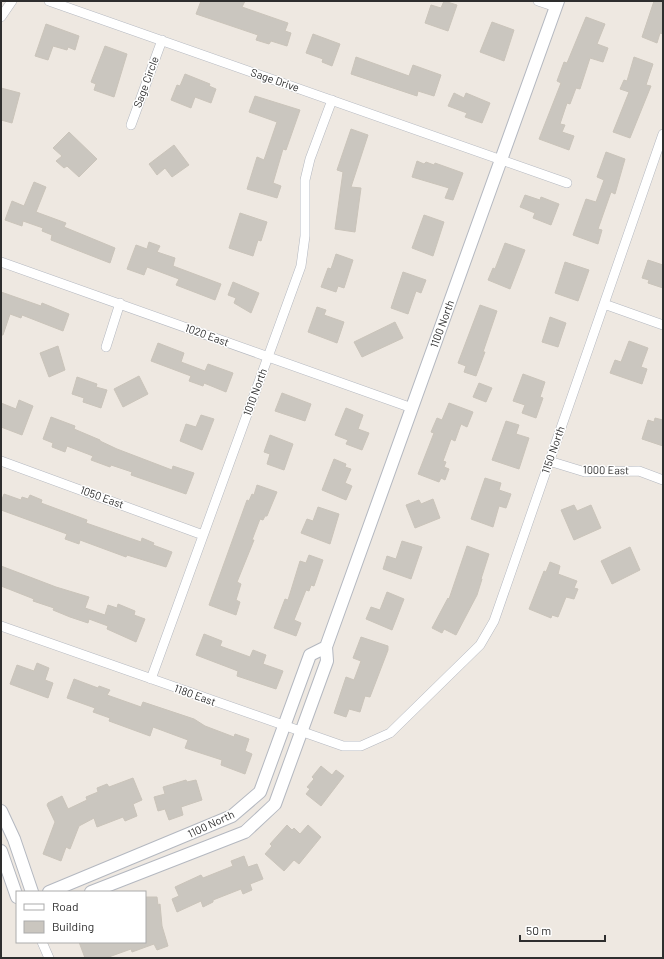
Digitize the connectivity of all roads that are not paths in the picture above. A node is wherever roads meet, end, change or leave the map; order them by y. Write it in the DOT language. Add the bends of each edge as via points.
graph roads {
  1 [pos="12,1"];
  2 [pos="49,1"];
  3 [pos="538,1"];
  4 [pos="557,4"];
  5 [pos="1,17"];
  6 [pos="162,40"];
  7 [pos="332,100"];
  8 [pos="131,124"];
  9 [pos="663,134"];
  10 [pos="501,159"];
  11 [pos="659,160"];
  12 [pos="567,183"];
  13 [pos="1,262"];
  14 [pos="120,303"];
  15 [pos="604,304"];
  16 [pos="663,325"];
  17 [pos="106,347"];
  18 [pos="268,356"];
  19 [pos="412,408"];
  20 [pos="1,461"];
  21 [pos="549,461"];
  22 [pos="663,480"];
  23 [pos="203,535"];
  24 [pos="1,626"];
  25 [pos="326,647"];
  26 [pos="151,679"];
  27 [pos="284,726"];
  28 [pos="302,732"];
  29 [pos="390,733"];
  30 [pos="1,811"];
  31 [pos="1,851"];
  32 [pos="32,891"];
  33 [pos="51,891"];
  34 [pos="94,891"];
  35 [pos="16,894"];
  36 [pos="42,943"];
  37 [pos="49,958"];
  1 -- 5 [label="street"];
  2 -- 6 [label="street, Sage Drive"];
  3 -- 4 [label="street"];
  4 -- 10 [label="street, 1100 North"];
  6 -- 7 [label="street, Sage Drive"];
  6 -- 8 [label="street, Sage Circle"];
  7 -- 10 [label="street, Sage Drive"];
  7 -- 18 [label="street, 1010 North" via="305,180 305,236 301,266"];
  9 -- 11 [label="street, 1150 North"];
  10 -- 12 [label="street, Sage Drive"];
  10 -- 19 [label="street, 1100 North"];
  11 -- 15 [label="street, 1150 North"];
  13 -- 14 [label="street, 1020 East"];
  14 -- 17 [label="street"];
  14 -- 18 [label="street, 1020 East"];
  15 -- 16 [label="street"];
  15 -- 21 [label="street, 1150 North"];
  18 -- 19 [label="street, 1020 East"];
  18 -- 23 [label="street, 1010 North"];
  19 -- 25 [label="street, 1100 North"];
  20 -- 23 [label="street, 1050 East"];
  21 -- 22 [label="street, 1000 East" via="585,472 639,471"];
  21 -- 29 [label="street, 1150 North" via="494,621 480,644"];
  23 -- 26 [label="street, 1010 North"];
  24 -- 26 [label="street, 1180 East"];
  25 -- 27 [label="street, 1100 North" via="310,655"];
  25 -- 28 [label="street, 1100 North" via="327,661"];
  26 -- 27 [label="street, 1180 East"];
  27 -- 28 [label="street, 1180 East"];
  27 -- 33 [label="street, 1100 North" via="260,792 232,816"];
  28 -- 29 [label="street, 1180 East" via="343,746 361,746"];
  28 -- 34 [label="street, 1100 North" via="275,804 245,832"];
  30 -- 32 [label="street" via="14,839"];
  31 -- 35 [label="street"];
  36 -- 37 [label="street"];
}
